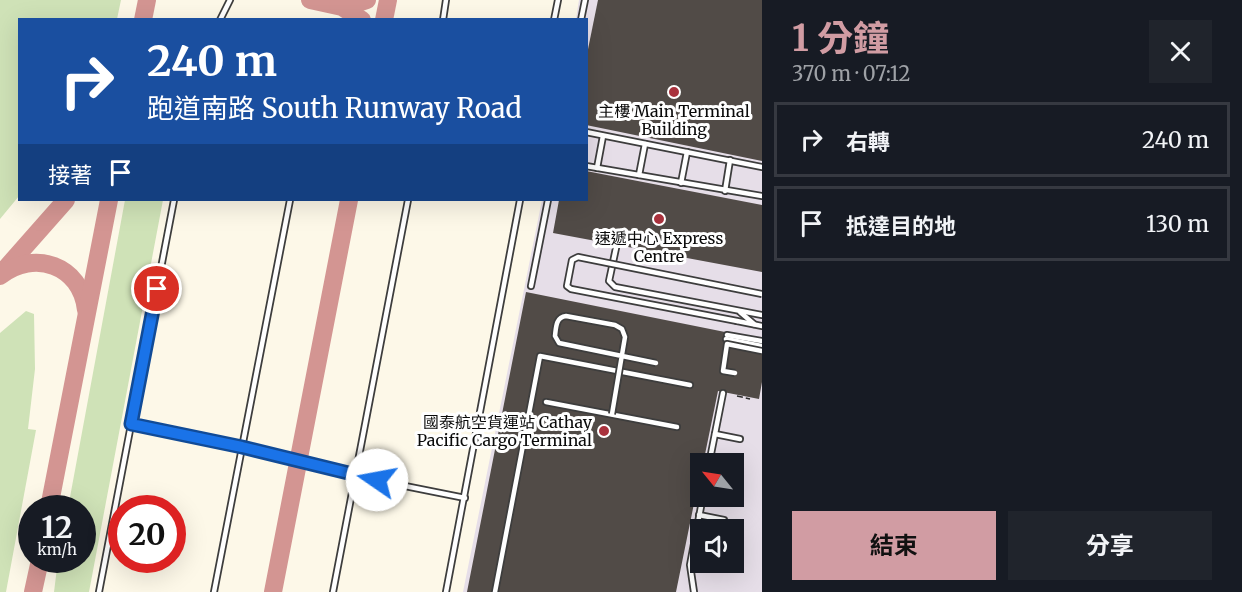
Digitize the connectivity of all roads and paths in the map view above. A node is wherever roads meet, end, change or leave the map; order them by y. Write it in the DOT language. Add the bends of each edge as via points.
graph roads {
  1 [pos="230,0"];
  2 [pos="446,0"];
  3 [pos="558,0"];
  4 [pos="585,0"];
  5 [pos="221,18"];
  6 [pos="443,18"];
  7 [pos="554,18"];
  8 [pos="581,18"];
  9 [pos="588,132"];
  10 [pos="603,136"];
  11 [pos="645,144"];
  12 [pos="687,152"];
  13 [pos="730,160"];
  14 [pos="588,166"];
  15 [pos="762,167"];
  16 [pos="597,168"];
  17 [pos="639,175"];
  18 [pos="681,183"];
  19 [pos="725,191"];
  20 [pos="762,196"];
  21 [pos="174,201"];
  22 [pos="290,201"];
  23 [pos="408,201"];
  24 [pos="520,201"];
  25 [pos="548,201"];
  26 [pos="616,248"];
  27 [pos="531,286"];
  28 [pos="762,294"];
  29 [pos="738,310"];
  30 [pos="762,315"];
  31 [pos="755,325"];
  32 [pos="762,326"];
  33 [pos="762,341"];
  34 [pos="762,346"];
  35 [pos="762,351"];
  36 [pos="656,363"];
  37 [pos="735,373"];
  38 [pos="690,385"];
  39 [pos="723,393"];
  40 [pos="737,396"];
  41 [pos="750,399"];
  42 [pos="546,402"];
  43 [pos="612,414"];
  44 [pos="131,424"];
  45 [pos="677,427"];
  46 [pos="715,434"];
  47 [pos="740,439"];
  48 [pos="242,447"];
  49 [pos="711,453"];
  50 [pos="355,476"];
  51 [pos="465,498"];
  52 [pos="701,507"];
  53 [pos="699,515"];
  54 [pos="719,519"];
  55 [pos="99,592"];
  56 [pos="214,592"];
  57 [pos="333,592"];
  58 [pos="446,592"];
  59 [pos="495,592"];
  60 [pos="694,592"];
  1 -- 5 [label="lane"];
  2 -- 6 [label="lane"];
  3 -- 7 [label="lane"];
  4 -- 8 [label="lane"];
  9 -- 10 [label="lane"];
  10 -- 11 [label="lane"];
  10 -- 16 [label="lane"];
  11 -- 12 [label="lane"];
  11 -- 17 [label="lane"];
  12 -- 13 [label="lane"];
  12 -- 18 [label="lane"];
  13 -- 15 [label="lane"];
  13 -- 19 [label="lane"];
  14 -- 16 [label="lane"];
  16 -- 17 [label="lane"];
  17 -- 18 [label="lane"];
  18 -- 19 [label="lane"];
  19 -- 20 [label="lane"];
  21 -- 44 [label="lane"];
  22 -- 48 [label="lane"];
  23 -- 50 [label="lane"];
  24 -- 51 [label="lane"];
  25 -- 27 [label="lane"];
  26 -- 29 [label="lane" via="609,281 615,287"];
  28 -- 31 [label="lane, bridge" via="578,257 572,260 567,286 571,289"];
  29 -- 30 [label="lane"];
  29 -- 31 [label="lane"];
  31 -- 32 [label="lane"];
  33 -- 34 [label="lane" via="726,337"];
  35 -- 37 [label="lane, bridge" via="728,344 723,370"];
  36 -- 43 [label="lane, bridge" via="623,357 612,354 560,344 555,336 561,316 622,329 623,348 621,359 617,381"];
  38 -- 59 [label="lane" via="540,356"];
  39 -- 46 [label="lane"];
  40 -- 41 [label="path"];
  42 -- 43 [label="lane"];
  43 -- 45 [label="lane"];
  44 -- 48 [label="lane"];
  44 -- 55 [label="lane"];
  46 -- 47 [label="lane"];
  46 -- 49 [label="lane"];
  48 -- 50 [label="lane"];
  48 -- 56 [label="lane"];
  50 -- 51 [label="lane"];
  50 -- 57 [label="lane"];
  51 -- 58 [label="lane"];
  52 -- 53 [label="lane"];
  53 -- 54 [label="lane"];
  53 -- 60 [label="lane" via="690,565"];
}
